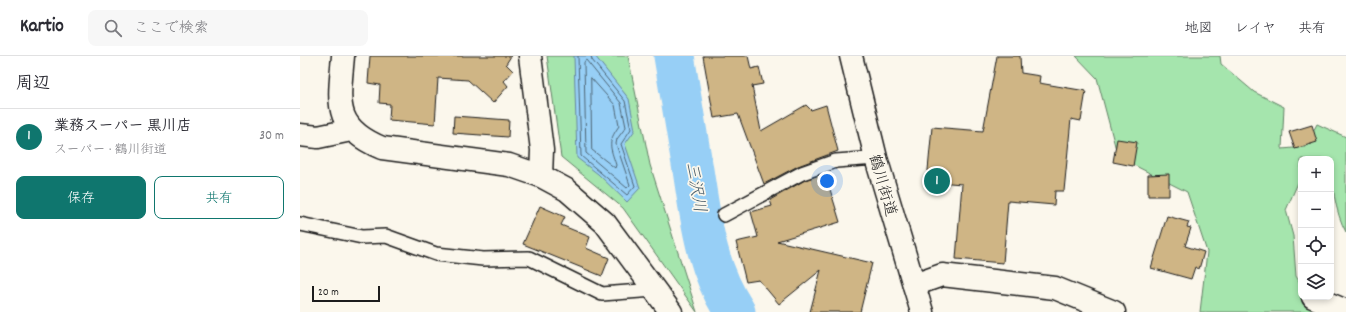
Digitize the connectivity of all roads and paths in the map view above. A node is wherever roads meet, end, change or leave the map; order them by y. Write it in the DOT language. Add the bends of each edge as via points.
graph roads {
  1 [pos="343,56"];
  2 [pos="530,56"];
  3 [pos="851,56"];
  4 [pos="351,130"];
  5 [pos="300,135"];
  6 [pos="876,158"];
  7 [pos="541,176"];
  8 [pos="724,215"];
  9 [pos="300,224"];
  10 [pos="914,285"];
  11 [pos="654,290"];
  12 [pos="1320,300"];
  13 [pos="671,312"];
  14 [pos="922,312"];
  15 [pos="1114,312"];
  16 [pos="1346,312"];
  1 -- 4 [label="street" via="339,100"];
  2 -- 7 [label="street" via="542,150"];
  3 -- 6 [label="street, 鶴川街道"];
  4 -- 5 [label="street" via="318,137"];
  4 -- 7 [label="street" via="382,148 509,165"];
  6 -- 8 [label="lane" via="836,161 802,174"];
  6 -- 10 [label="street, 鶴川街道"];
  7 -- 11 [label="street" via="567,190 605,223"];
  9 -- 11 [label="lane" via="362,237 386,236 436,254 483,259 529,258 602,294"];
  10 -- 14 [label="street, 鶴川街道"];
  10 -- 15 [label="street" via="942,275 1055,288"];
  11 -- 13 [label="street"];
  12 -- 16 [label="street"];
}
